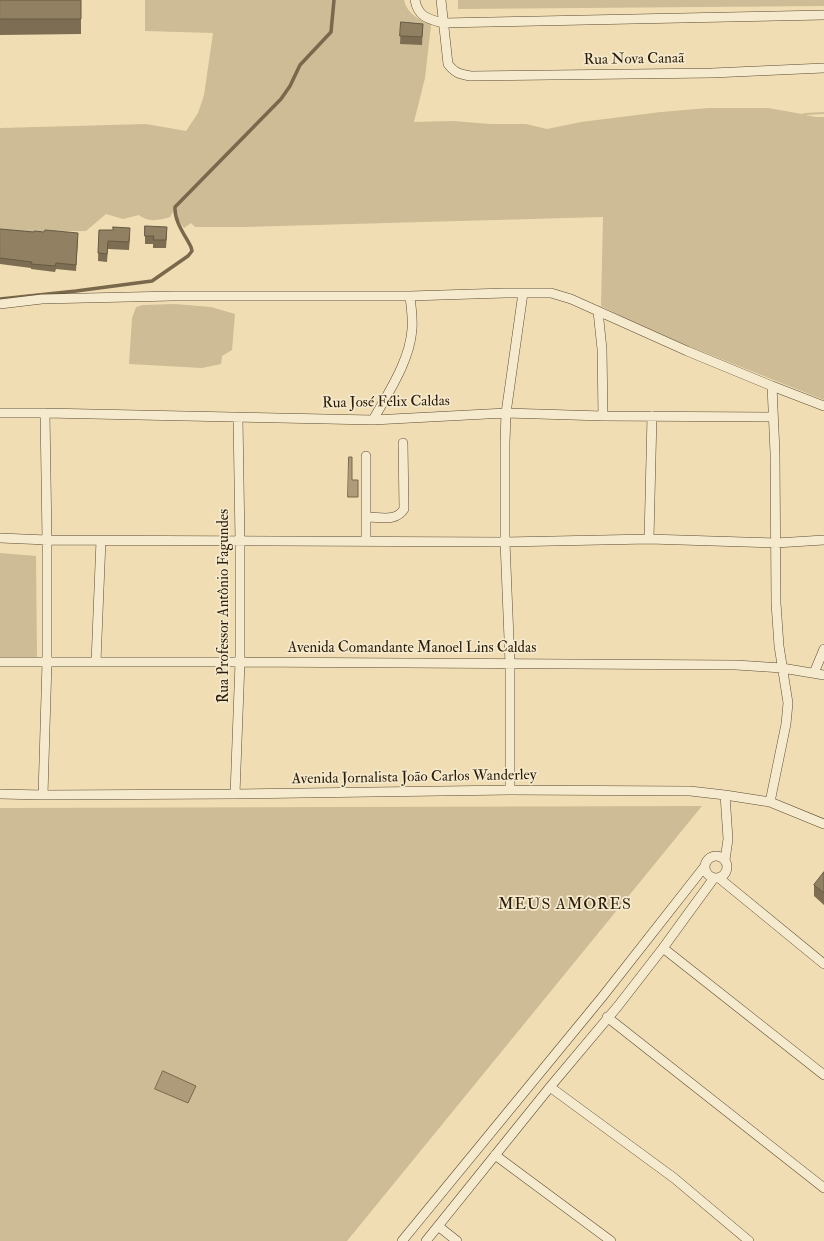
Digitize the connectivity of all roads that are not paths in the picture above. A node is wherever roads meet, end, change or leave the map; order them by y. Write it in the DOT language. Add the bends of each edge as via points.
graph roads {
  1 [pos="415,0"];
  2 [pos="441,0"];
  3 [pos="824,14"];
  4 [pos="443,23"];
  5 [pos="824,68"];
  6 [pos="523,293"];
  7 [pos="410,296"];
  8 [pos="0,304"];
  9 [pos="598,311"];
  10 [pos="772,386"];
  11 [pos="824,406"];
  12 [pos="45,413"];
  13 [pos="506,413"];
  14 [pos="0,414"];
  15 [pos="603,416"];
  16 [pos="652,416"];
  17 [pos="772,417"];
  18 [pos="238,418"];
  19 [pos="373,420"];
  20 [pos="402,442"];
  21 [pos="366,456"];
  22 [pos="367,517"];
  23 [pos="0,538"];
  24 [pos="649,539"];
  25 [pos="47,540"];
  26 [pos="101,540"];
  27 [pos="824,540"];
  28 [pos="240,541"];
  29 [pos="366,541"];
  30 [pos="505,542"];
  31 [pos="776,543"];
  32 [pos="824,649"];
  33 [pos="0,662"];
  34 [pos="47,662"];
  35 [pos="96,662"];
  36 [pos="240,662"];
  37 [pos="510,663"];
  38 [pos="782,668"];
  39 [pos="814,673"];
  40 [pos="824,675"];
  41 [pos="510,790"];
  42 [pos="0,794"];
  43 [pos="235,794"];
  44 [pos="43,795"];
  45 [pos="725,795"];
  46 [pos="770,802"];
  47 [pos="824,824"];
  48 [pos="725,860"];
  49 [pos="704,866"];
  50 [pos="717,878"];
  51 [pos="663,948"];
  52 [pos="824,964"];
  53 [pos="603,996"];
  54 [pos="618,1006"];
  55 [pos="586,1016"];
  56 [pos="607,1017"];
  57 [pos="598,1029"];
  58 [pos="824,1075"];
  59 [pos="550,1087"];
  60 [pos="488,1136"];
  61 [pos="502,1146"];
  62 [pos="474,1152"];
  63 [pos="495,1155"];
  64 [pos="487,1164"];
  65 [pos="824,1188"];
  66 [pos="438,1226"];
  67 [pos="402,1241"];
  68 [pos="426,1241"];
  69 [pos="457,1241"];
  70 [pos="611,1241"];
  71 [pos="750,1241"];
  1 -- 4 [label="street" via="424,17"];
  2 -- 4 [label="street"];
  3 -- 4 [label="street"];
  4 -- 5 [label="street, Rua Nova Canaã" via="448,64 462,75 712,73"];
  6 -- 7 [label="street"];
  6 -- 9 [label="street" via="551,293"];
  6 -- 13 [label="street"];
  7 -- 8 [label="street" via="173,296 42,299"];
  7 -- 19 [label="street" via="413,317 410,345 399,374"];
  9 -- 10 [label="street"];
  9 -- 15 [label="street" via="602,349"];
  10 -- 11 [label="street"];
  10 -- 17 [label="street"];
  12 -- 14 [label="street, Rua José Félix Caldas"];
  12 -- 18 [label="street, Rua José Félix Caldas"];
  12 -- 25 [label="street"];
  13 -- 15 [label="street, Rua José Félix Caldas"];
  13 -- 19 [label="street, Rua José Félix Caldas"];
  13 -- 30 [label="street"];
  15 -- 16 [label="street, Rua José Félix Caldas"];
  16 -- 17 [label="street, Rua José Félix Caldas"];
  16 -- 24 [label="street"];
  17 -- 31 [label="street"];
  18 -- 19 [label="street, Rua José Félix Caldas"];
  18 -- 28 [label="street, Rua Professor Antônio Fagundes"];
  20 -- 22 [label="street" via="404,509 394,518"];
  21 -- 22 [label="street"];
  22 -- 29 [label="street"];
  23 -- 25 [label="street"];
  24 -- 30 [label="street"];
  24 -- 31 [label="street"];
  25 -- 26 [label="street"];
  25 -- 34 [label="street"];
  26 -- 28 [label="street"];
  26 -- 35 [label="street"];
  27 -- 31 [label="street"];
  28 -- 29 [label="street"];
  28 -- 36 [label="street, Rua Professor Antônio Fagundes"];
  29 -- 30 [label="street"];
  30 -- 37 [label="street"];
  31 -- 38 [label="street" via="776,603"];
  32 -- 39 [label="street"];
  33 -- 34 [label="street, Avenida Comandante Manoel Lins Caldas"];
  34 -- 35 [label="street, Avenida Comandante Manoel Lins Caldas"];
  34 -- 44 [label="street"];
  35 -- 36 [label="street, Avenida Comandante Manoel Lins Caldas"];
  36 -- 37 [label="street, Avenida Comandante Manoel Lins Caldas"];
  36 -- 43 [label="street, Rua Professor Antônio Fagundes"];
  37 -- 38 [label="street, Avenida Comandante Manoel Lins Caldas" via="736,665"];
  37 -- 41 [label="street"];
  38 -- 39 [label="street, Avenida Comandante Manoel Lins Caldas"];
  38 -- 46 [label="street" via="788,703"];
  39 -- 40 [label="street, Avenida Comandante Manoel Lins Caldas"];
  41 -- 43 [label="street, Avenida Jornalista João Carlos Wanderley"];
  41 -- 45 [label="street, Avenida Jornalista João Carlos Wanderley" via="690,791"];
  42 -- 44 [label="street, Avenida Jornalista João Carlos Wanderley"];
  43 -- 44 [label="street, Avenida Jornalista João Carlos Wanderley"];
  45 -- 46 [label="street, Avenida Jornalista João Carlos Wanderley"];
  45 -- 48 [label="street" via="728,839"];
  46 -- 47 [label="street, Avenida Jornalista João Carlos Wanderley"];
  48 -- 49 [label="street" via="713,856"];
  48 -- 50 [label="street" via="726,873"];
  49 -- 50 [label="street" via="707,874"];
  49 -- 53 [label="street"];
  50 -- 51 [label="street"];
  50 -- 52 [label="street"];
  51 -- 54 [label="street"];
  51 -- 58 [label="street"];
  53 -- 54 [label="street"];
  53 -- 55 [label="street"];
  54 -- 56 [label="street"];
  55 -- 57 [label="street"];
  55 -- 60 [label="street"];
  56 -- 57 [label="street"];
  56 -- 65 [label="street"];
  57 -- 59 [label="street"];
  59 -- 61 [label="street"];
  59 -- 71 [label="street" via="674,1178"];
  60 -- 61 [label="street"];
  60 -- 62 [label="street"];
  61 -- 63 [label="street"];
  62 -- 64 [label="street"];
  62 -- 67 [label="street"];
  63 -- 64 [label="street"];
  63 -- 70 [label="street"];
  64 -- 66 [label="street"];
  66 -- 68 [label="street"];
  66 -- 69 [label="street"];
}
